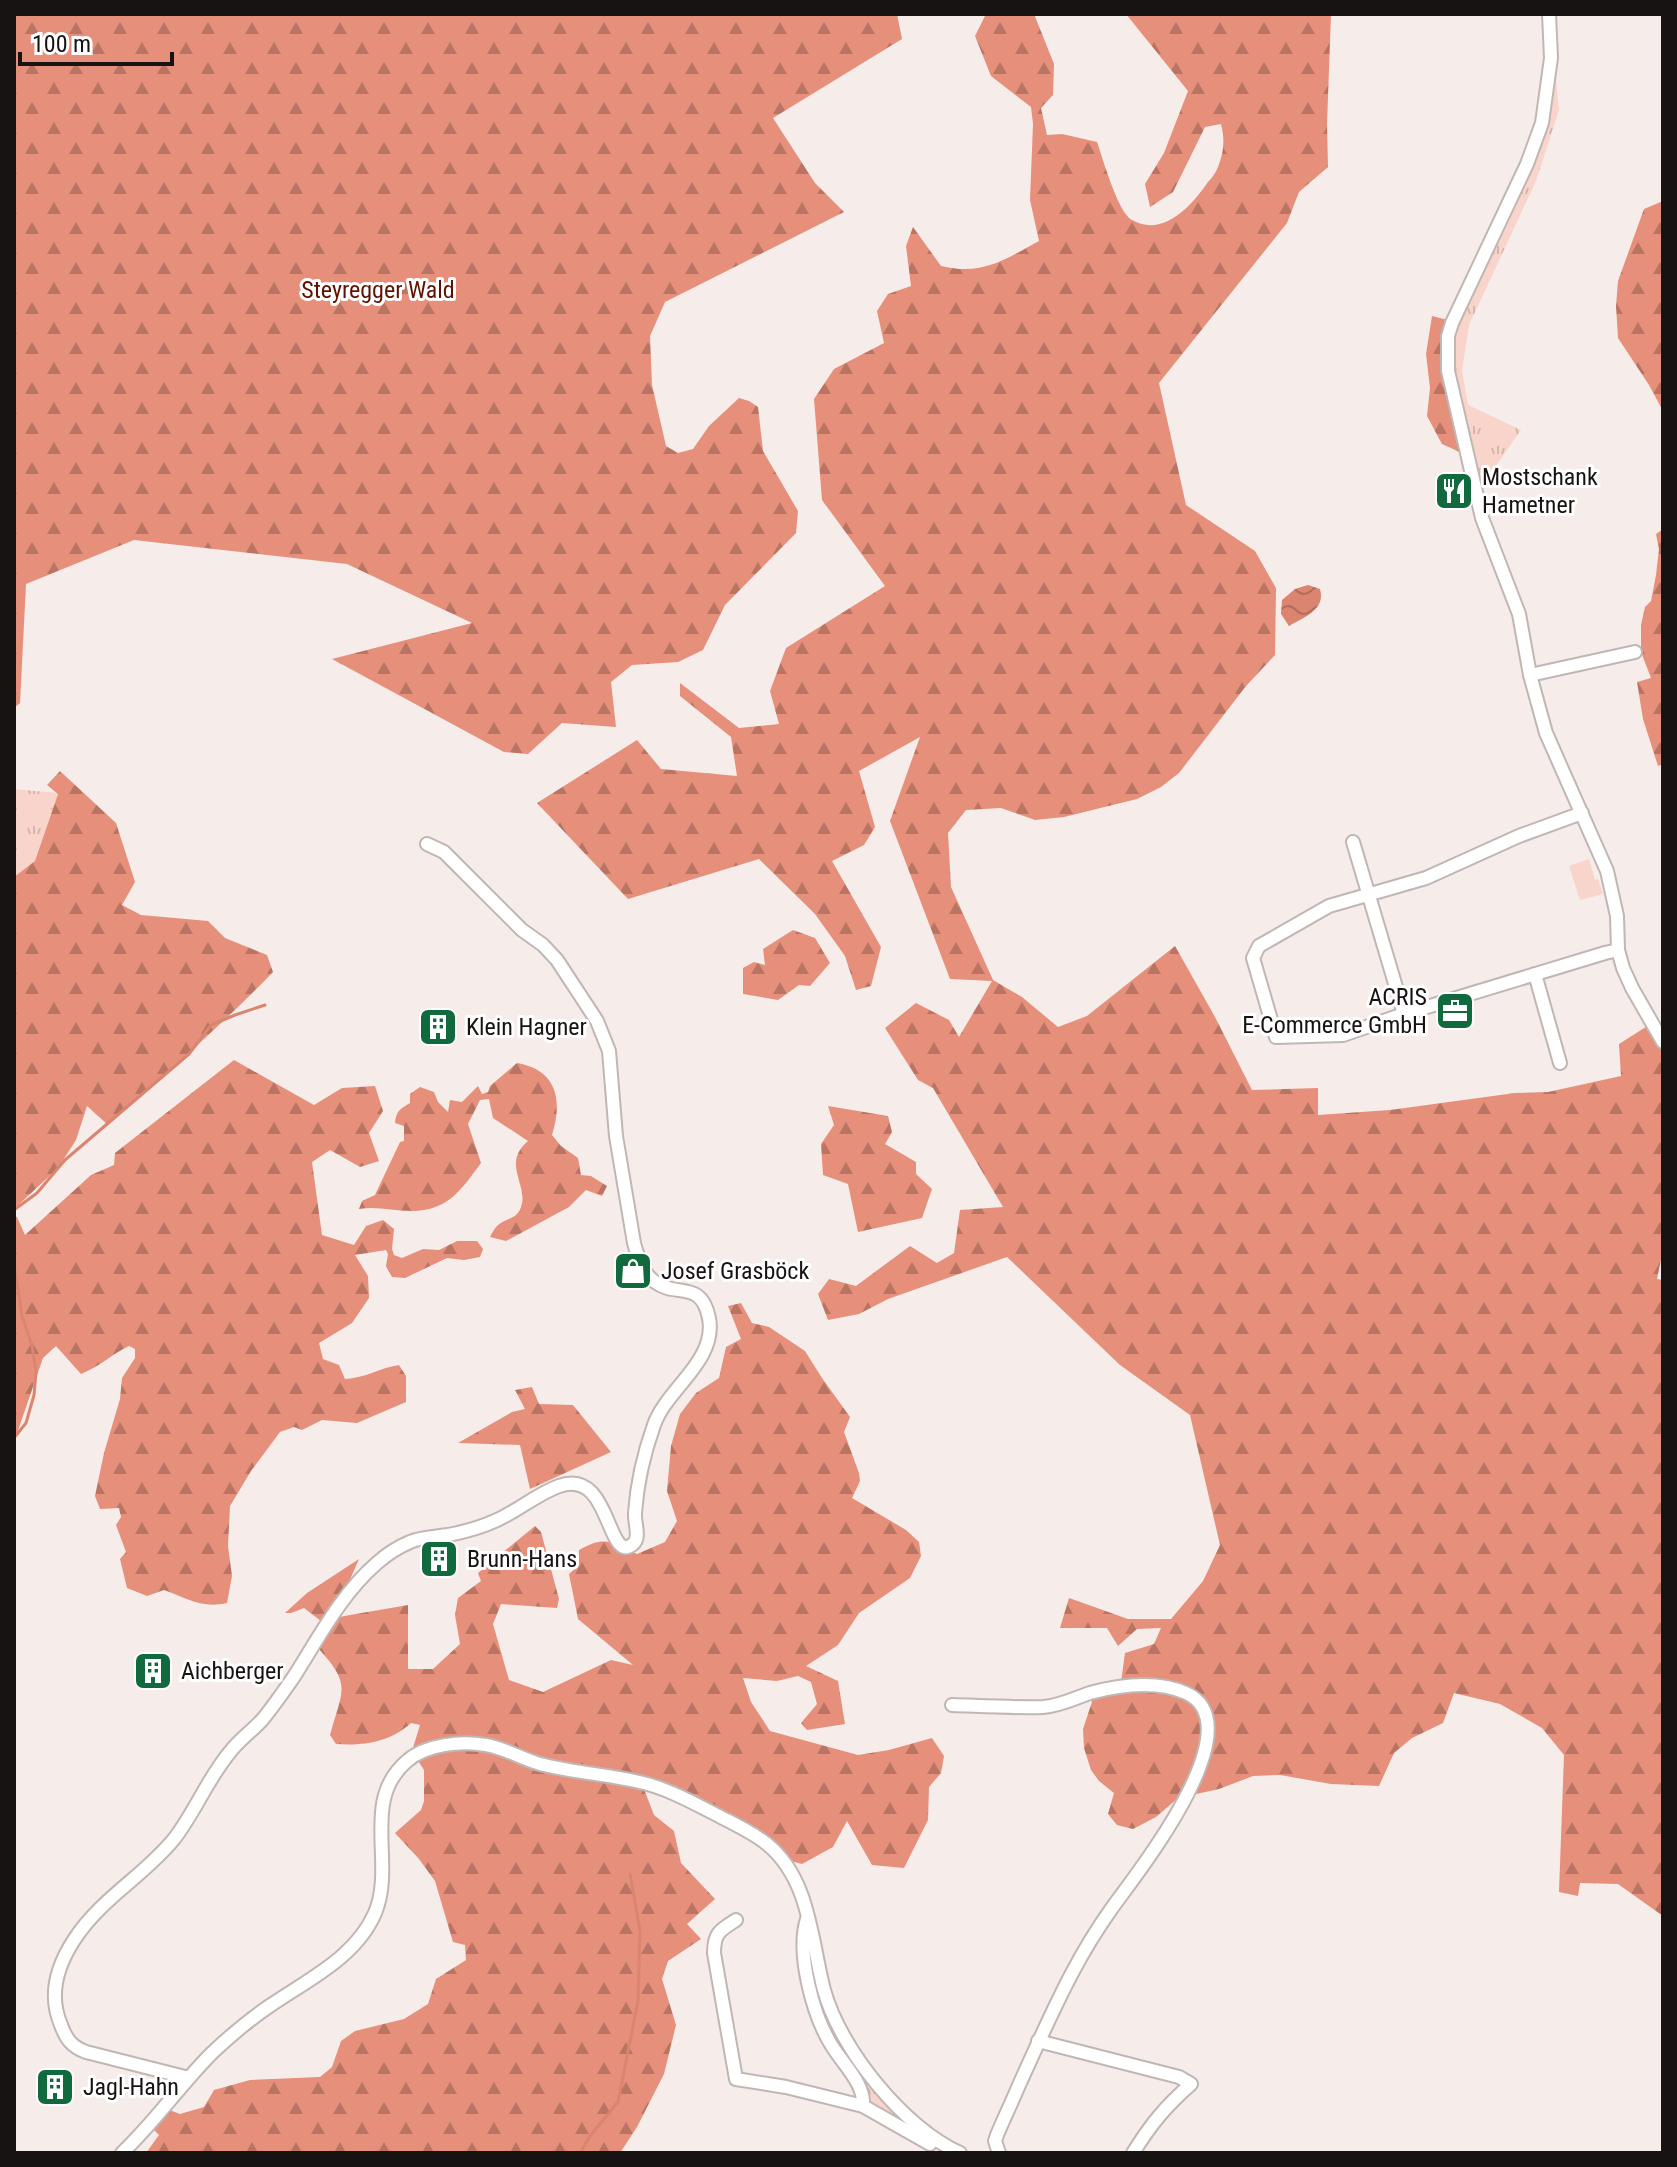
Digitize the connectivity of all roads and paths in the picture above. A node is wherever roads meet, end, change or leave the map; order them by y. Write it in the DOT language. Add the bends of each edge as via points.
graph roads {
  1 [pos="1549,14"];
  2 [pos="1635,652"];
  3 [pos="1530,675"];
  4 [pos="1582,813"];
  5 [pos="1353,842"];
  6 [pos="427,844"];
  7 [pos="1369,895"];
  8 [pos="1618,950"];
  9 [pos="1535,974"];
  10 [pos="1404,1014"];
  11 [pos="1663,1042"];
  12 [pos="1560,1063"];
  13 [pos="952,1705"];
  14 [pos="808,1916"];
  15 [pos="736,1920"];
  16 [pos="1038,2041"];
  17 [pos="189,2078"];
  18 [pos="863,2106"];
  19 [pos="944,2146"];
  20 [pos="122,2153"];
  21 [pos="960,2153"];
  22 [pos="999,2153"];
  23 [pos="1133,2153"];
  1 -- 3 [label="street" via="1551,58 1542,123 1452,323 1447,355 1476,497 1519,614"];
  2 -- 3 [label="street"];
  3 -- 4 [label="street" via="1546,733"];
  4 -- 7 [label="street" via="1428,878"];
  4 -- 8 [label="street" via="1607,871"];
  5 -- 7 [label="street"];
  6 -- 17 [label="street" via="444,852 543,945 597,1021 609,1051 616,1136 639,1258 658,1285 691,1291 700,1299 709,1336 654,1426 639,1484 632,1545 616,1540 592,1491 570,1483 496,1521 409,1542 375,1564 263,1719 230,1751 174,1838 85,1922 54,1987 57,2016 69,2041 86,2052"];
  7 -- 10 [label="street"];
  7 -- 10 [label="street" via="1329,906 1259,946 1253,958 1276,1037 1339,1036"];
  8 -- 9 [label="street"];
  8 -- 11 [label="street" via="1632,988"];
  9 -- 10 [label="street"];
  9 -- 12 [label="street"];
  13 -- 16 [label="street" via="1046,1707 1090,1693 1146,1685 1190,1695 1205,1714 1206,1742 1185,1798 1083,1953"];
  14 -- 17 [label="street" via="779,1855 747,1830 676,1794 634,1780 538,1764 487,1745 433,1748 404,1763 382,1802 380,1897 355,1944 242,2026"];
  14 -- 18 [label="street" via="803,1940 811,1995 830,2044 862,2092"];
  14 -- 19 [label="street" via="825,1992 845,2037 894,2104"];
  15 -- 18 [label="street" via="714,1941 714,1953 736,2079"];
  16 -- 22 [label="street" via="997,2135"];
  16 -- 23 [label="street" via="1191,2084 1166,2106"];
  17 -- 20 [label="street"];
  18 -- 19 [label="street" via="933,2146"];
  19 -- 21 [label="street"];
}
